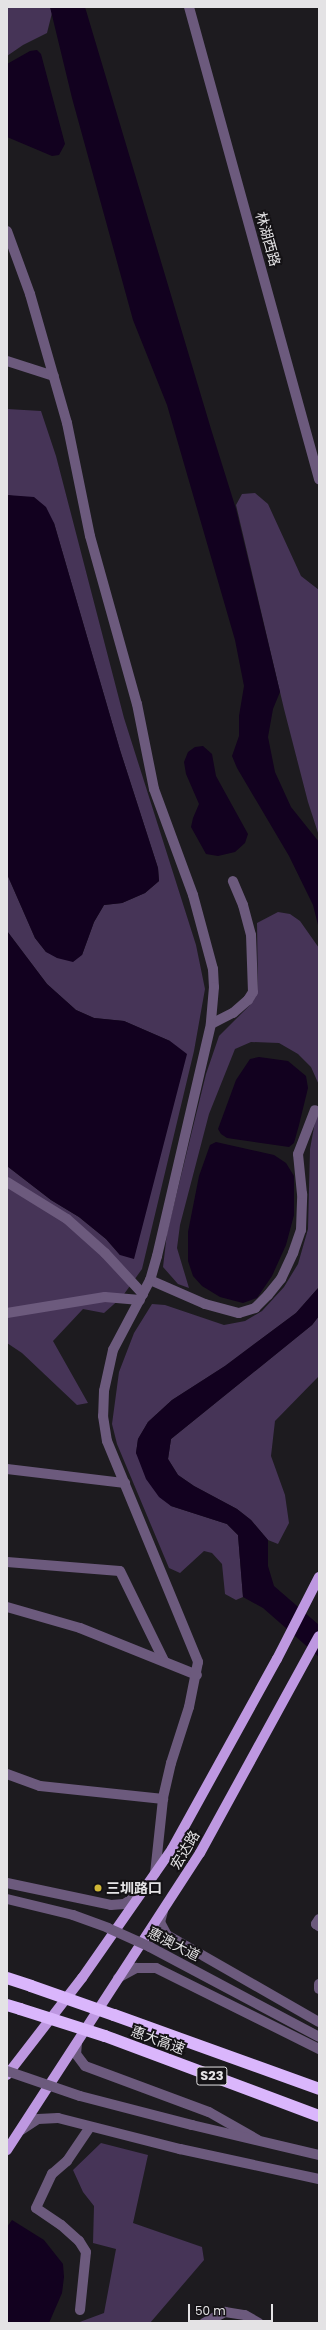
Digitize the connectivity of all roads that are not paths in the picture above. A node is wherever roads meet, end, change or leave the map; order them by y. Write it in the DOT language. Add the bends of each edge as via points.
graph roads {
  1 [pos="189,7"];
  2 [pos="7,231"];
  3 [pos="7,361"];
  4 [pos="54,376"];
  5 [pos="319,479"];
  6 [pos="233,881"];
  7 [pos="210,1024"];
  8 [pos="315,1110"];
  9 [pos="7,1182"];
  10 [pos="150,1280"];
  11 [pos="142,1297"];
  12 [pos="7,1313"];
  13 [pos="7,1469"];
  14 [pos="125,1483"];
  15 [pos="7,1562"];
  16 [pos="319,1576"];
  17 [pos="7,1607"];
  18 [pos="319,1636"];
  19 [pos="164,1661"];
  20 [pos="197,1675"];
  21 [pos="7,1774"];
  22 [pos="163,1799"];
  23 [pos="154,1874"];
  24 [pos="7,1883"];
  25 [pos="141,1892"];
  26 [pos="7,1899"];
  27 [pos="165,1908"];
  28 [pos="319,1919"];
  29 [pos="319,1926"];
  30 [pos="7,1978"];
  31 [pos="118,1978"];
  32 [pos="319,1984"];
  33 [pos="319,1989"];
  34 [pos="7,2005"];
  35 [pos="319,2022"];
  36 [pos="319,2037"];
  37 [pos="77,2043"];
  38 [pos="319,2049"];
  39 [pos="7,2071"];
  40 [pos="7,2075"];
  41 [pos="319,2089"];
  42 [pos="319,2116"];
  43 [pos="90,2127"];
  44 [pos="15,2137"];
  45 [pos="258,2140"];
  46 [pos="7,2150"];
  47 [pos="319,2155"];
  48 [pos="319,2179"];
  49 [pos="80,2310"];
  50 [pos="204,2323"];
  51 [pos="258,2323"];
  1 -- 5 [label="street, 林湖西路"];
  2 -- 4 [label="street" via="30,294"];
  3 -- 4 [label="street"];
  4 -- 7 [label="street" via="67,422 90,536 137,704 154,789 193,895 213,969"];
  6 -- 7 [label="street" via="251,935 253,992 233,1013"];
  7 -- 10 [label="street"];
  8 -- 10 [label="street" via="298,1154 302,1194 301,1230 281,1278 268,1295 255,1308 239,1313 206,1304"];
  9 -- 11 [label="street" via="67,1218 105,1253"];
  10 -- 11 [label="street"];
  11 -- 12 [label="street" via="105,1297"];
  11 -- 14 [label="street" via="113,1350 104,1391 107,1441"];
  13 -- 14 [label="street"];
  14 -- 20 [label="street" via="198,1662"];
  15 -- 19 [label="street" via="120,1572"];
  16 -- 23 [label="main road, 宏达路" via="278,1659 172,1849"];
  17 -- 19 [label="street" via="80,1628"];
  18 -- 27 [label="main road, 宏达路" via="200,1853"];
  19 -- 20 [label="street"];
  20 -- 22 [label="street"];
  21 -- 22 [label="street" via="40,1786"];
  22 -- 23 [label="street"];
  23 -- 25 [label="main road, 宏达路"];
  24 -- 25 [label="street" via="111,1905 130,1901"];
  25 -- 40 [label="main road, 宏达路" via="82,1978"];
  26 -- 36 [label="street, 惠澳大道, bridge" via="73,1915 115,1932 176,1961"];
  27 -- 31 [label="main road, 宏达路"];
  27 -- 35 [label="street" via="160,1922 167,1935"];
  28 -- 29 [label="street" via="316,1924"];
  30 -- 41 [label="highway, 惠大高速 / S23, bridge"];
  31 -- 37 [label="main road, 宏达路"];
  31 -- 38 [label="street" via="136,1968 156,1968"];
  32 -- 33 [label="street"];
  34 -- 42 [label="highway, 惠大高速 / S23, bridge" via="105,2036"];
  37 -- 44 [label="main road, 宏达路"];
  37 -- 45 [label="street" via="76,2054 85,2066 209,2112"];
  39 -- 45 [label="street, bridge" via="80,2096"];
  43 -- 44 [label="street" via="58,2118 45,2118 25,2126"];
  43 -- 48 [label="street"];
  43 -- 49 [label="street" via="67,2161 52,2174 36,2208 61,2225 86,2252"];
  44 -- 46 [label="main road, 宏达路"];
  45 -- 47 [label="street"];
  50 -- 51 [label="street" via="225,2312 245,2315"];
}
